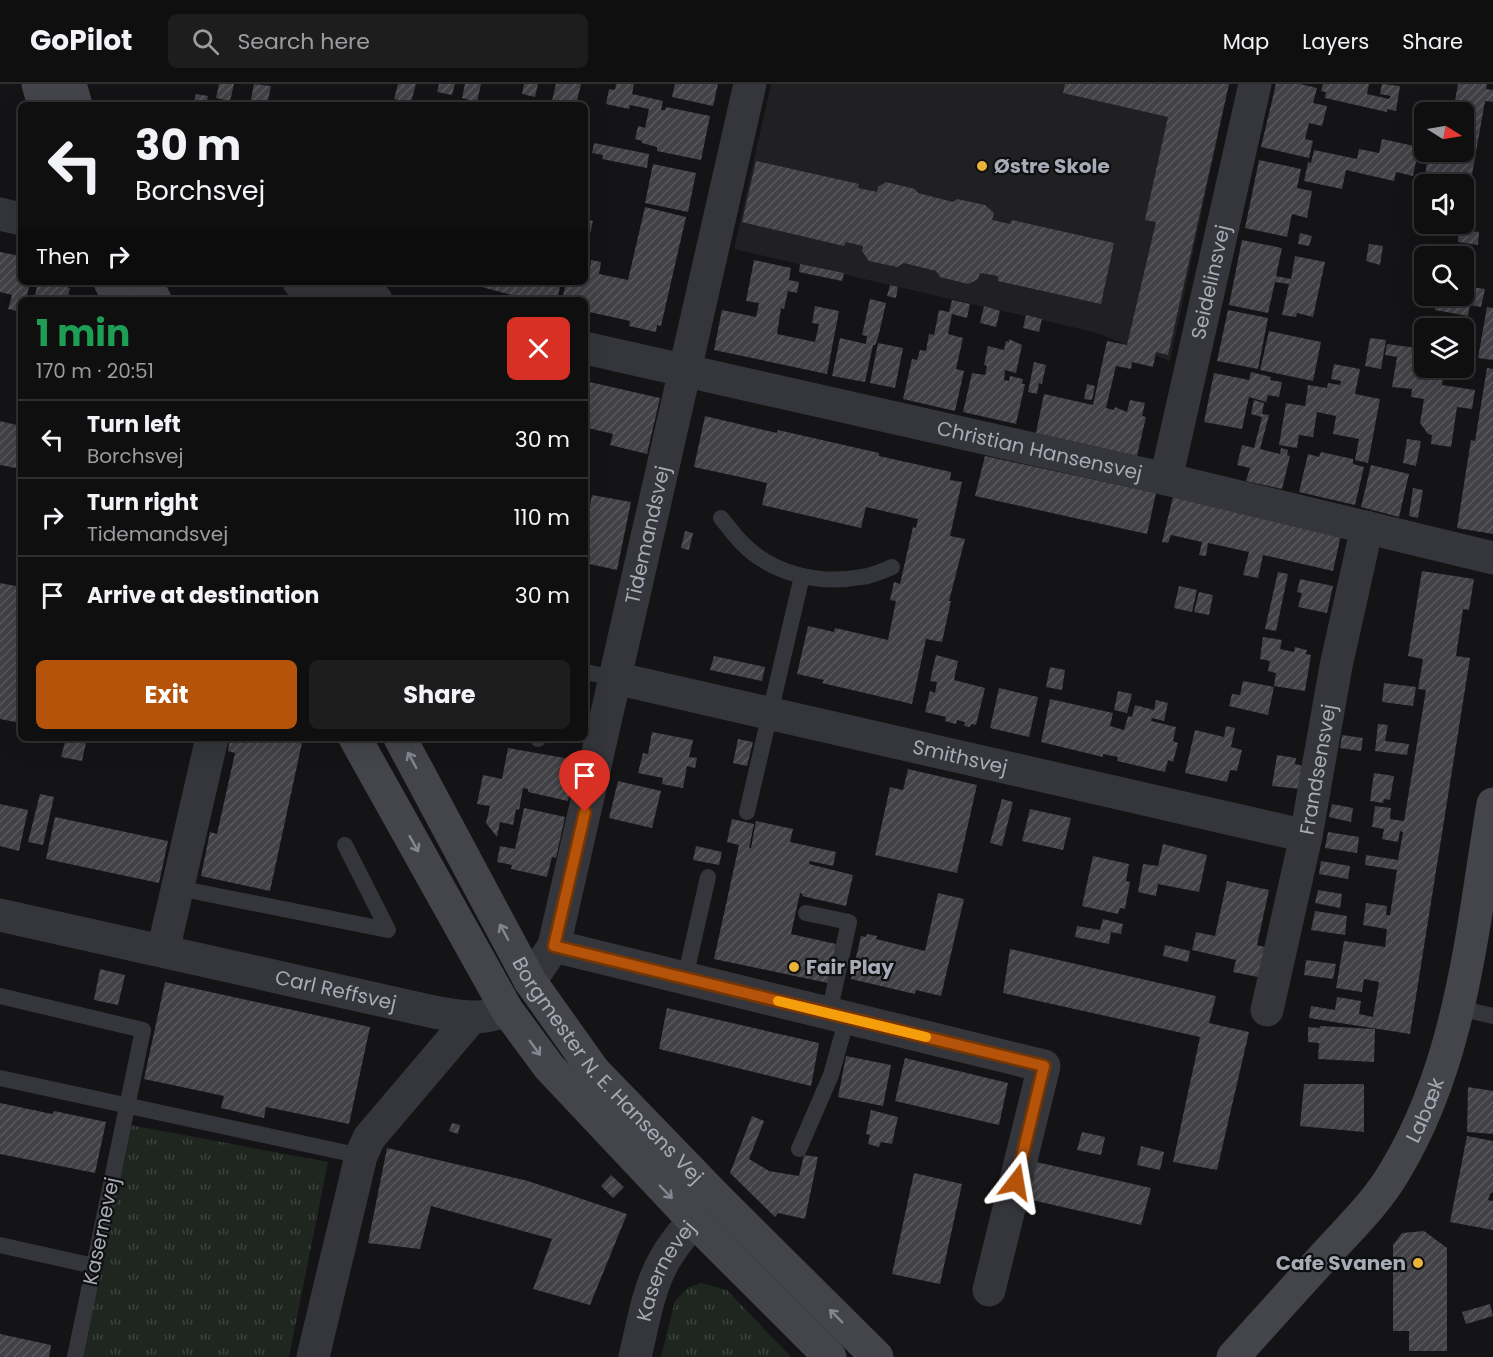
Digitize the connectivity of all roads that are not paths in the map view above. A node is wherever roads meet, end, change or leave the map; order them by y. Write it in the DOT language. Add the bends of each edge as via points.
graph roads {
  1 [pos="38,84"];
  2 [pos="70,84"];
  3 [pos="750,84"];
  4 [pos="1255,84"];
  5 [pos="43,102"];
  6 [pos="75,102"];
  7 [pos="0,214"];
  8 [pos="18,218"];
  9 [pos="311,285"];
  10 [pos="363,297"];
  11 [pos="588,349"];
  12 [pos="685,371"];
  13 [pos="1167,479"];
  14 [pos="721,518"];
  15 [pos="1367,526"];
  16 [pos="1493,558"];
  17 [pos="892,567"];
  18 [pos="802,576"];
  19 [pos="600,675"];
  20 [pos="771,714"];
  21 [pos="211,741"];
  22 [pos="357,741"];
  23 [pos="402,741"];
  24 [pos="1493,804"];
  25 [pos="747,812"];
  26 [pos="1306,836"];
  27 [pos="345,845"];
  28 [pos="708,877"];
  29 [pos="178,888"];
  30 [pos="806,913"];
  31 [pos="0,915"];
  32 [pos="554,946"];
  33 [pos="163,951"];
  34 [pos="685,978"];
  35 [pos="530,981"];
  36 [pos="0,996"];
  37 [pos="1458,1008"];
  38 [pos="507,1010"];
  39 [pos="1267,1010"];
  40 [pos="838,1016"];
  41 [pos="1493,1016"];
  42 [pos="471,1018"];
  43 [pos="0,1078"];
  44 [pos="127,1106"];
  45 [pos="800,1149"];
  46 [pos="361,1156"];
  47 [pos="705,1209"];
  48 [pos="0,1245"];
  49 [pos="94,1266"];
  50 [pos="989,1290"];
  51 [pos="75,1357"];
  52 [pos="313,1357"];
  53 [pos="635,1357"];
  54 [pos="830,1357"];
  55 [pos="877,1357"];
  56 [pos="1233,1357"];
  1 -- 5 [label="street"];
  2 -- 6 [label="street"];
  3 -- 12 [label="street, Tidemandsvej"];
  4 -- 13 [label="street, Seidelinsvej"];
  7 -- 8 [label="street"];
  9 -- 10 [label="street"];
  11 -- 12 [label="street, Christian Hansensvej"];
  12 -- 13 [label="street, Christian Hansensvej"];
  12 -- 19 [label="street, Tidemandsvej"];
  13 -- 15 [label="street, Christian Hansensvej"];
  14 -- 18 [label="lane" via="743,544 770,564"];
  15 -- 16 [label="street, Christian Hansensvej"];
  15 -- 26 [label="street, Frandsensvej" via="1336,666"];
  17 -- 18 [label="lane" via="863,577 833,580"];
  18 -- 20 [label="lane"];
  19 -- 20 [label="street, Smithsvej"];
  19 -- 32 [label="street, Tidemandsvej"];
  20 -- 25 [label="lane"];
  20 -- 26 [label="street, Smithsvej"];
  21 -- 29 [label="street"];
  22 -- 38 [label="street, Borgmester N. E. Hansens Vej, one-way"];
  35 -- 23 [label="street, Borgmester N. E. Hansens Vej, one-way"];
  24 -- 37 [label="street, Labæk"];
  26 -- 39 [label="street, Frandsensvej"];
  27 -- 29 [label="lane" via="388,930"];
  28 -- 34 [label="lane"];
  29 -- 33 [label="street"];
  30 -- 40 [label="lane" via="849,922"];
  31 -- 33 [label="street, Carl Reffsvej"];
  32 -- 34 [label="street"];
  32 -- 35 [label="street, Tidemandsvej"];
  33 -- 42 [label="street, Carl Reffsvej"];
  34 -- 40 [label="street"];
  35 -- 38 [label="street"];
  35 -- 47 [label="street, Borgmester N. E. Hansens Vej" via="594,1071"];
  36 -- 44 [label="lane, Kasernevej" via="142,1030"];
  37 -- 41 [label="lane"];
  37 -- 56 [label="street, Labæk" via="1428,1108 1394,1172 1374,1203"];
  38 -- 42 [label="street, Carl Reffsvej"];
  38 -- 47 [label="street, Borgmester N. E. Hansens Vej, one-way" via="549,1067"];
  40 -- 45 [label="lane" via="831,1075"];
  40 -- 50 [label="street" via="1044,1066"];
  42 -- 46 [label="street" via="369,1138"];
  43 -- 44 [label="lane"];
  44 -- 46 [label="lane"];
  44 -- 49 [label="lane, Kasernevej"];
  46 -- 52 [label="street"];
  47 -- 53 [label="street, Kasernevej" via="674,1245 656,1277"];
  47 -- 54 [label="street, Borgmester N. E. Hansens Vej"];
  55 -- 47 [label="street, Borgmester N. E. Hansens Vej, one-way"];
  48 -- 49 [label="lane"];
  49 -- 51 [label="lane, Kasernevej"];
}
